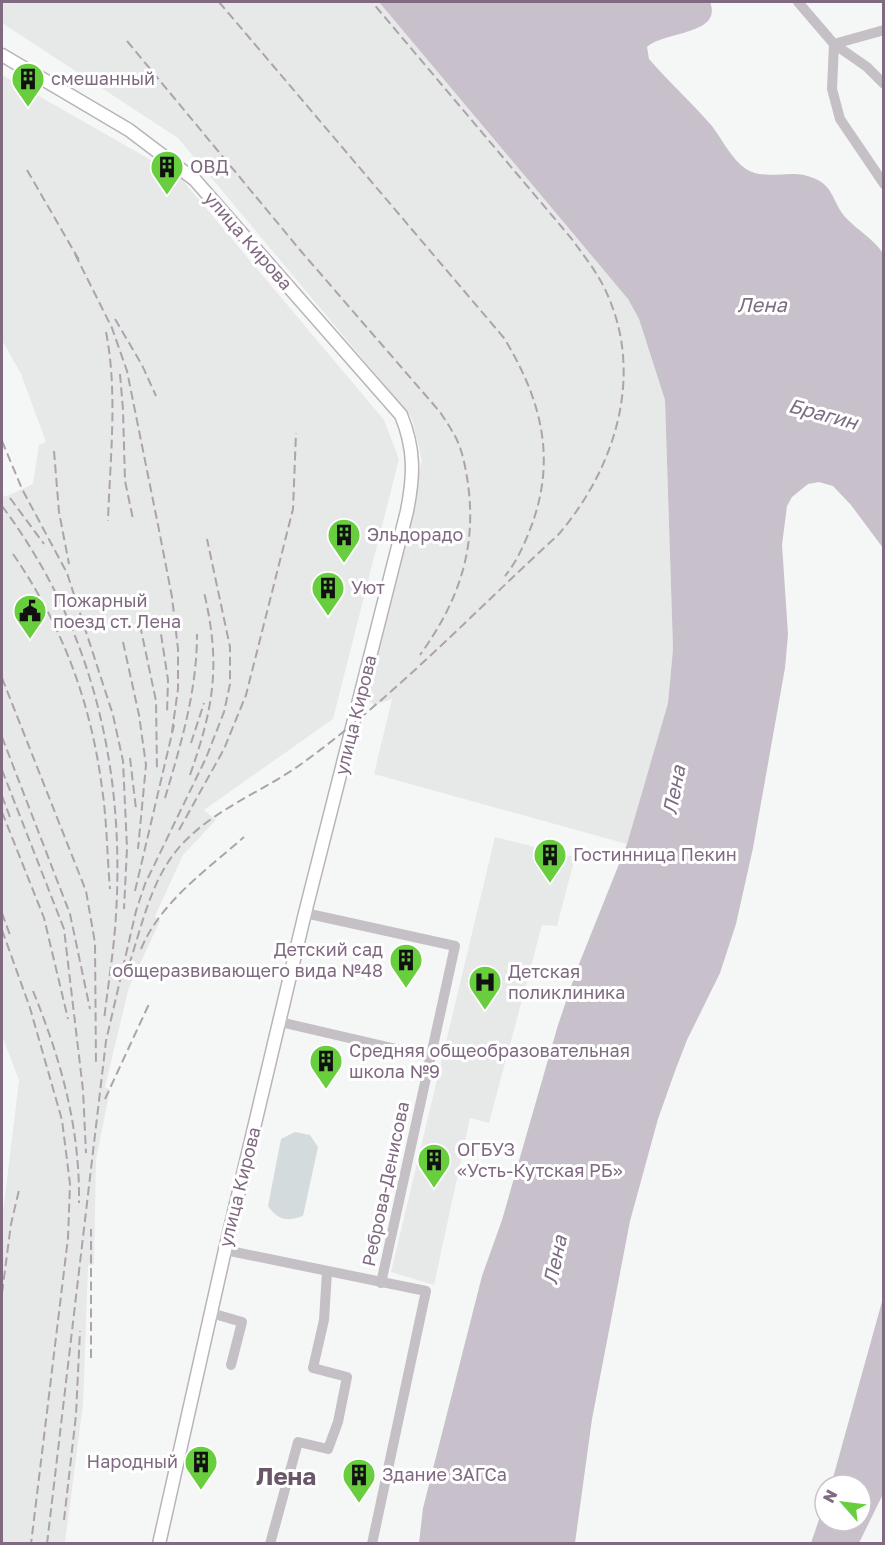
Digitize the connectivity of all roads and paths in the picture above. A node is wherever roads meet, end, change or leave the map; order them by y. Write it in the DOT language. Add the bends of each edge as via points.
graph roads {
  1 [pos="798,2"];
  2 [pos="884,30"];
  3 [pos="834,44"];
  4 [pos="2,55"];
  5 [pos="884,84"];
  6 [pos="884,184"];
  7 [pos="305,913"];
  8 [pos="280,1022"];
  9 [pos="431,1057"];
  10 [pos="225,1250"];
  11 [pos="327,1272"];
  12 [pos="381,1284"];
  13 [pos="211,1312"];
  14 [pos="231,1365"];
  15 [pos="159,1544"];
  16 [pos="270,1544"];
  17 [pos="372,1544"];
  1 -- 3 [label="street"];
  2 -- 3 [label="street"];
  3 -- 5 [label="street"];
  3 -- 6 [label="street" via="832,89 840,119"];
  4 -- 7 [label="main road, улица Кирова" via="129,130 195,180 401,415 408,432 414,475"];
  7 -- 8 [label="main road, улица Кирова"];
  7 -- 9 [label="street, Реброва-Денисова" via="455,946"];
  8 -- 9 [label="street"];
  8 -- 10 [label="main road, улица Кирова"];
  9 -- 12 [label="street, Реброва-Денисова"];
  10 -- 11 [label="street"];
  10 -- 13 [label="main road, улица Кирова"];
  11 -- 12 [label="street"];
  11 -- 16 [label="street" via="324,1320 313,1368 347,1377 338,1422 328,1449 298,1442"];
  12 -- 17 [label="street, Реброва-Денисова" via="426,1291"];
  13 -- 14 [label="street" via="242,1322"];
  13 -- 15 [label="main road, улица Кирова"];
}
